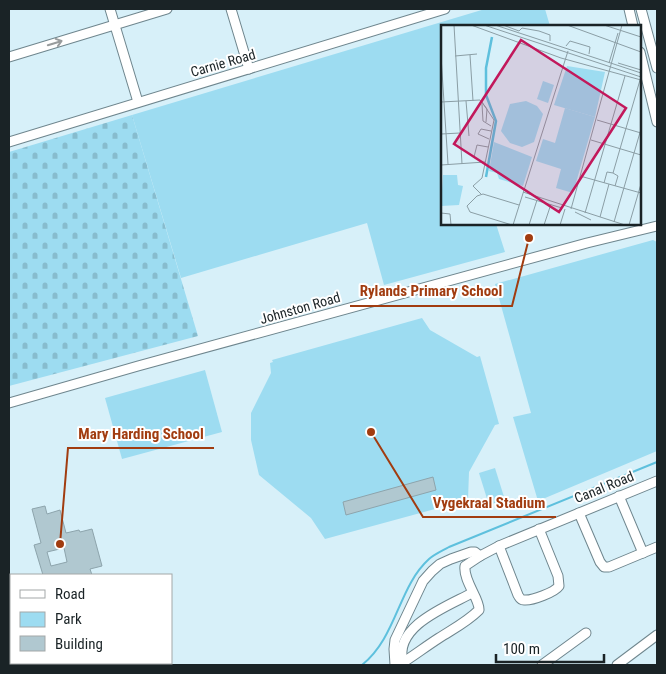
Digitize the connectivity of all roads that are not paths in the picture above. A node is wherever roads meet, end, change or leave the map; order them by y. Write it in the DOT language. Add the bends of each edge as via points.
graph roads {
  1 [pos="110,9"];
  2 [pos="167,9"];
  3 [pos="231,9"];
  4 [pos="442,9"];
  5 [pos="629,9"];
  6 [pos="641,9"];
  7 [pos="115,24"];
  8 [pos="633,25"];
  9 [pos="641,56"];
  10 [pos="9,57"];
  11 [pos="657,63"];
  12 [pos="249,69"];
  13 [pos="138,102"];
  14 [pos="657,122"];
  15 [pos="9,142"];
  16 [pos="657,226"];
  17 [pos="9,403"];
  18 [pos="657,480"];
  19 [pos="619,496"];
  20 [pos="580,513"];
  21 [pos="540,529"];
  22 [pos="499,546"];
  23 [pos="657,547"];
  24 [pos="643,553"];
  25 [pos="480,556"];
  26 [pos="472,592"];
  27 [pos="586,633"];
  28 [pos="657,635"];
  29 [pos="399,664"];
  30 [pos="542,665"];
  31 [pos="617,665"];
  1 -- 7 [label="street"];
  2 -- 7 [label="street"];
  3 -- 12 [label="street"];
  4 -- 12 [label="street, Carnie Road"];
  5 -- 8 [label="street"];
  6 -- 11 [label="street"];
  10 -- 7 [label="street, one-way"];
  7 -- 13 [label="street"];
  9 -- 14 [label="street"];
  12 -- 13 [label="street, Carnie Road"];
  13 -- 15 [label="street, Carnie Road"];
  16 -- 17 [label="street, Johnston Road"];
  18 -- 19 [label="street, Canal Road"];
  19 -- 20 [label="street, Canal Road"];
  19 -- 24 [label="street"];
  20 -- 21 [label="street, Canal Road"];
  20 -- 24 [label="street" via="602,566"];
  21 -- 22 [label="street, Canal Road"];
  21 -- 22 [label="street" via="558,576 559,586 551,592 521,600"];
  22 -- 25 [label="street, Canal Road"];
  23 -- 24 [label="street"];
  25 -- 26 [label="street" via="465,566"];
  25 -- 29 [label="street" via="472,552 457,556 440,564 426,577 395,640"];
  26 -- 29 [label="street" via="415,627 409,634"];
  26 -- 29 [label="street" via="479,610"];
  27 -- 30 [label="street"];
  28 -- 31 [label="street"];
}
